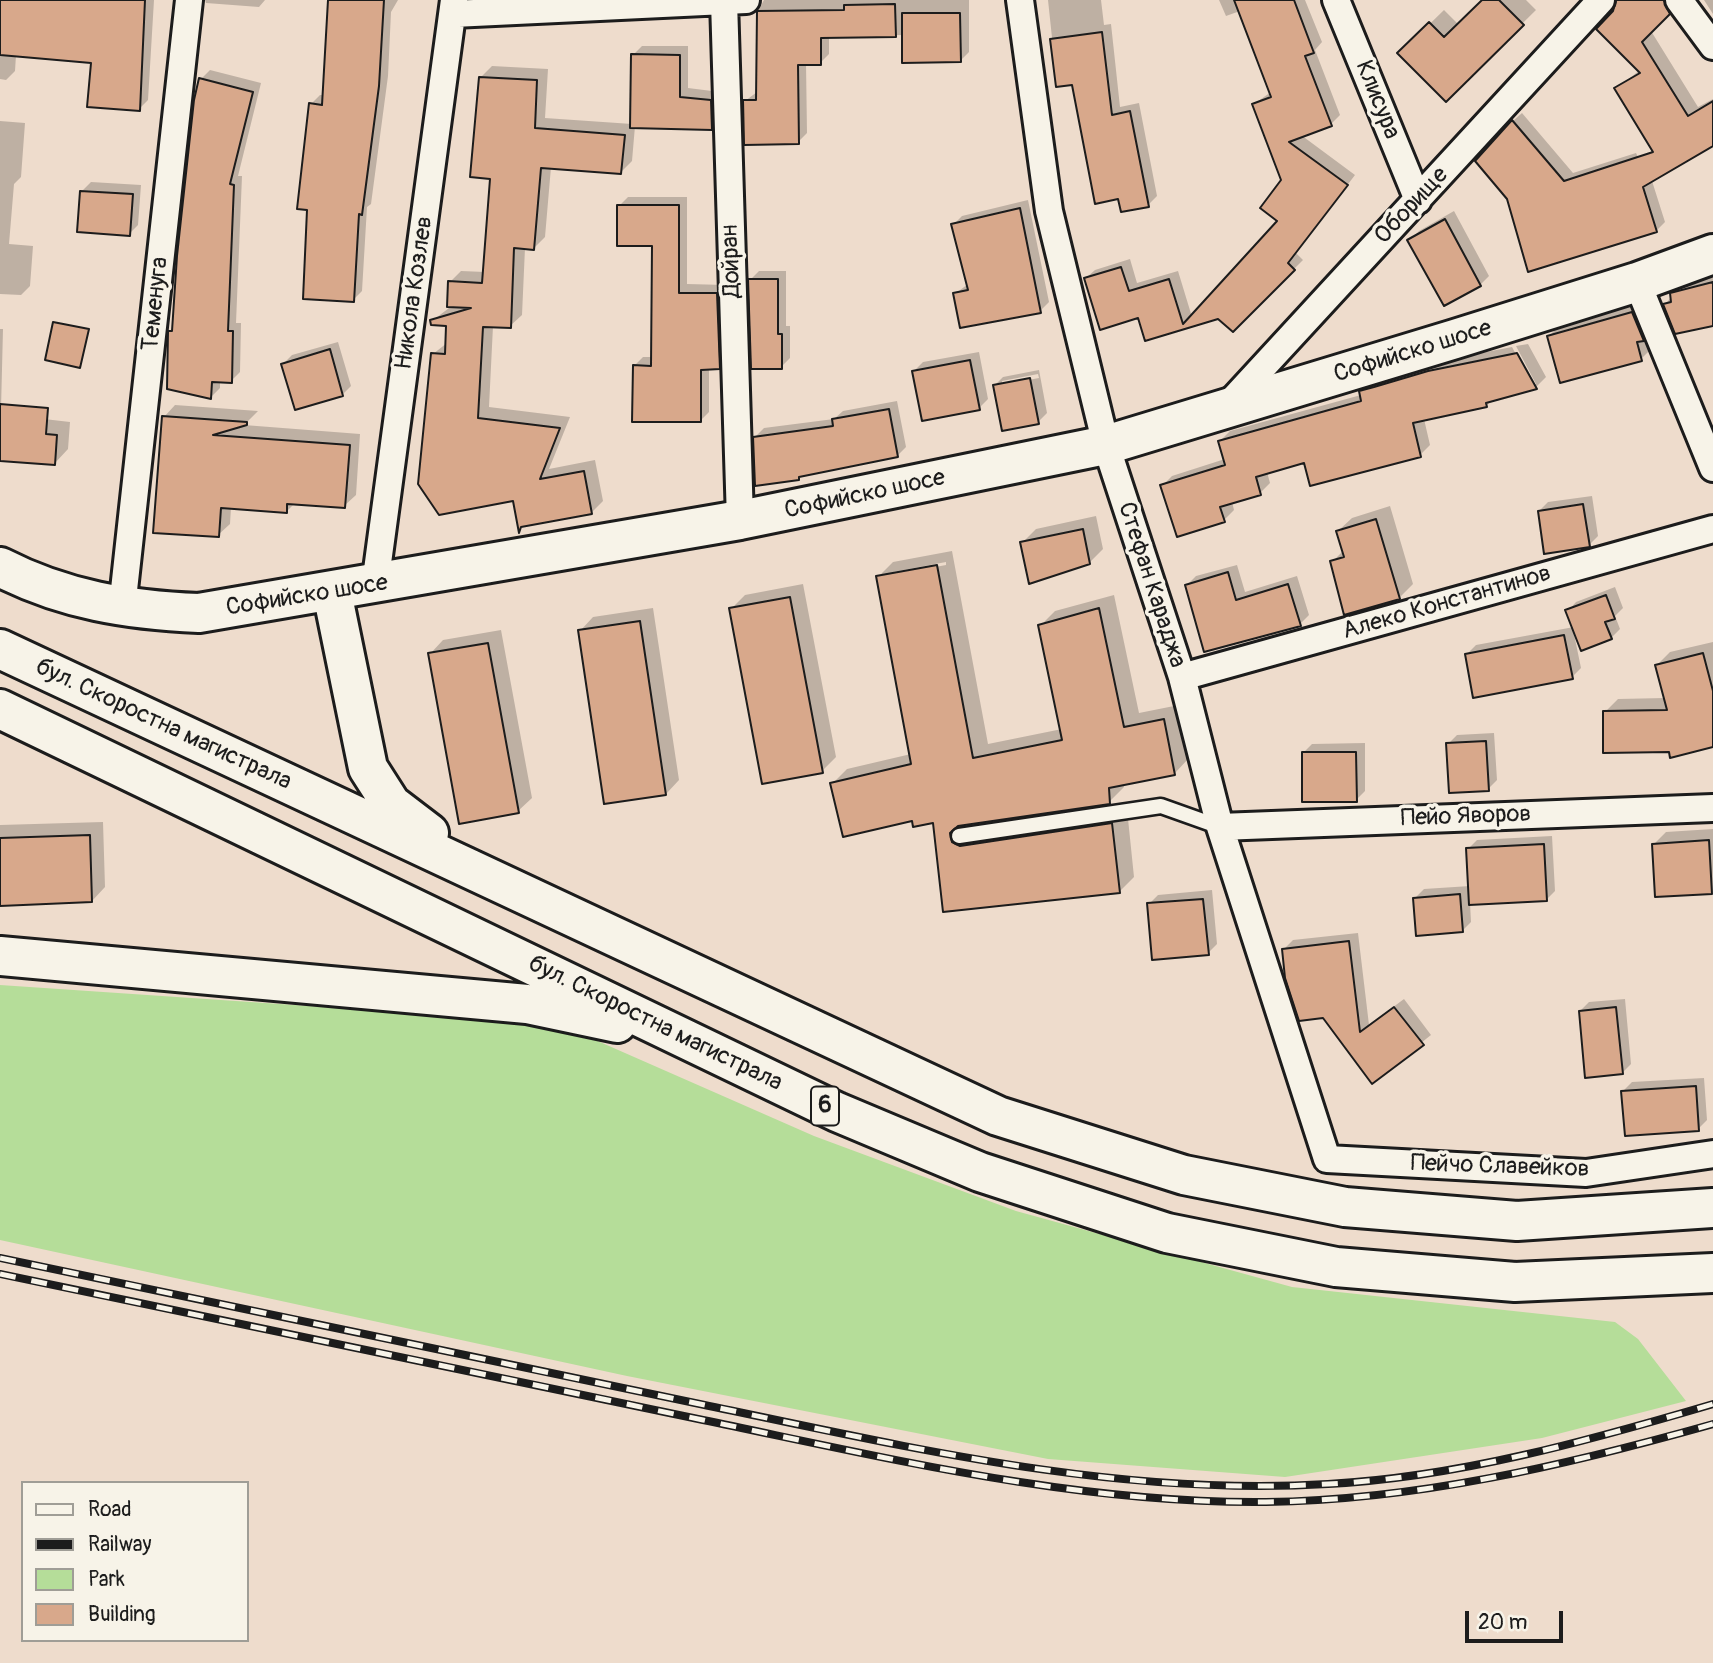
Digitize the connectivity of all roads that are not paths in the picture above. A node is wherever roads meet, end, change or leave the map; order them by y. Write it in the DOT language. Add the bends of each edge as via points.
graph roads {
  1 [pos="189,0"];
  2 [pos="1020,0"];
  3 [pos="1336,0"];
  4 [pos="1601,0"];
  5 [pos="1679,0"];
  6 [pos="735,1"];
  7 [pos="453,7"];
  8 [pos="1713,46"];
  9 [pos="1418,200"];
  10 [pos="1713,254"];
  11 [pos="1637,282"];
  12 [pos="1222,412"];
  13 [pos="1106,445"];
  14 [pos="1713,468"];
  15 [pos="740,520"];
  16 [pos="1713,529"];
  17 [pos="0,567"];
  18 [pos="375,585"];
  19 [pos="331,592"];
  20 [pos="122,608"];
  21 [pos="0,649"];
  22 [pos="1182,677"];
  23 [pos="0,709"];
  24 [pos="0,722"];
  25 [pos="70,741"];
  26 [pos="1713,807"];
  27 [pos="1220,827"];
  28 [pos="959,836"];
  29 [pos="531,898"];
  30 [pos="0,957"];
  31 [pos="684,1039"];
  32 [pos="1713,1154"];
  33 [pos="1327,1159"];
  34 [pos="1713,1208"];
  35 [pos="1713,1273"];
  1 -- 20 [label="street, Теменуга"];
  2 -- 13 [label="street, Стефан Караджа" via="1049,211"];
  3 -- 9 [label="street, Клисура"];
  4 -- 9 [label="street, Оборище"];
  5 -- 8 [label="street"];
  6 -- 7 [label="street"];
  6 -- 15 [label="street, Дойран"];
  7 -- 18 [label="street, Никола Козлев"];
  9 -- 12 [label="street, Оборище"];
  10 -- 11 [label="main road, Софийско шосе"];
  11 -- 12 [label="main road, Софийско шосе"];
  11 -- 14 [label="street"];
  12 -- 13 [label="main road, Софийско шосе"];
  13 -- 15 [label="main road, Софийско шосе"];
  13 -- 22 [label="street, Стефан Караджа"];
  15 -- 18 [label="main road, Софийско шосе"];
  16 -- 22 [label="street, Алеко Константинов"];
  17 -- 20 [label="main road, Софийско шосе" via="51,590"];
  18 -- 19 [label="main road, Софийско шосе"];
  19 -- 20 [label="main road, Софийско шосе" via="199,613"];
  19 -- 29 [label="main road" via="361,744 377,786 407,820"];
  21 -- 29 [label="main road, бул. Скоростна магистрала"];
  22 -- 27 [label="street, Стефан Караджа"];
  23 -- 25 [label="main road, бул. Скоростна магистрала / 6"];
  24 -- 25 [label="main road"];
  25 -- 31 [label="main road, бул. Скоростна магистрала / 6"];
  26 -- 27 [label="street, Пейо Яворов"];
  27 -- 28 [label="lane" via="1161,806"];
  27 -- 33 [label="street, Стефан Караджа"];
  29 -- 34 [label="main road, бул. Скоростна магистрала" via="998,1116 1184,1175 1345,1207 1517,1221"];
  30 -- 31 [label="main road" via="527,1004"];
  31 -- 35 [label="main road, бул. Скоростна магистрала / 6" via="837,1112 980,1172 1167,1233 1336,1267 1516,1282"];
  32 -- 33 [label="street, Пейчо Славейков" via="1586,1173"];
}
